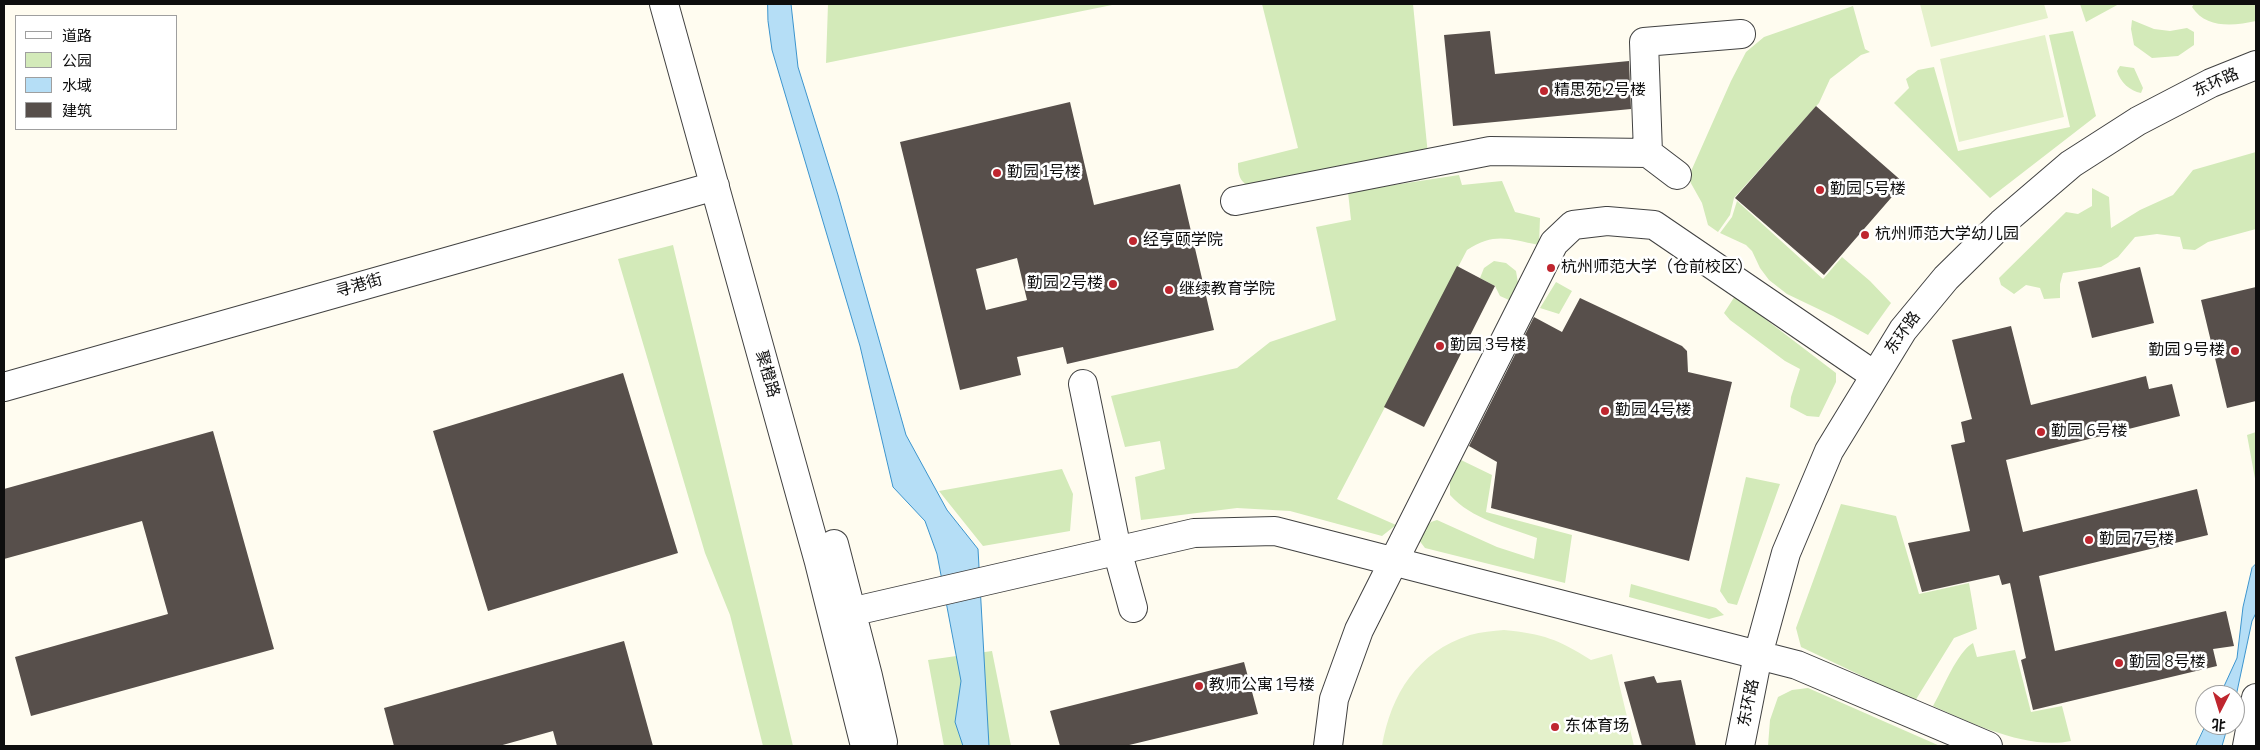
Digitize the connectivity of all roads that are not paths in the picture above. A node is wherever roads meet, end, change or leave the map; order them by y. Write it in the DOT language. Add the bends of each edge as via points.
graph roads {
  1 [pos="664,4"];
  2 [pos="684,4"];
  3 [pos="1741,34"];
  4 [pos="2256,65"];
  5 [pos="1648,153"];
  6 [pos="1676,176"];
  7 [pos="715,186"];
  8 [pos="1235,201"];
  9 [pos="1874,375"];
  10 [pos="1083,384"];
  11 [pos="4,387"];
  12 [pos="1117,550"];
  13 [pos="1394,561"];
  14 [pos="1133,608"];
  15 [pos="843,614"];
  16 [pos="1758,655"];
  17 [pos="2256,698"];
  18 [pos="865,746"];
  19 [pos="884,746"];
  20 [pos="1328,746"];
  21 [pos="1740,746"];
  22 [pos="1988,746"];
  23 [pos="2247,746"];
  1 -- 7 [label="street, 聚橙路"];
  2 -- 15 [label="street, 聚橙路"];
  3 -- 5 [label="street" via="1644,42"];
  4 -- 9 [label="street, 东环路" via="2212,83 2138,121 2071,164 2002,223 1946,278 1903,330"];
  5 -- 6 [label="street"];
  5 -- 8 [label="street" via="1490,151"];
  7 -- 11 [label="street, 寻港街"];
  7 -- 15 [label="street, 聚橙路"];
  9 -- 13 [label="street" via="1654,225 1607,220 1573,225 1554,243"];
  9 -- 16 [label="street, 东环路" via="1815,481 1786,553"];
  10 -- 12 [label="street"];
  12 -- 13 [label="street" via="1194,533 1276,531"];
  12 -- 14 [label="street"];
  12 -- 15 [label="street"];
  13 -- 16 [label="street"];
  13 -- 20 [label="street" via="1359,630 1334,699"];
  15 -- 18 [label="street, 聚橙路"];
  15 -- 19 [label="street, 聚橙路"];
  16 -- 21 [label="street, 东环路"];
  16 -- 22 [label="street" via="1797,665"];
  17 -- 23 [label="street"];
}
